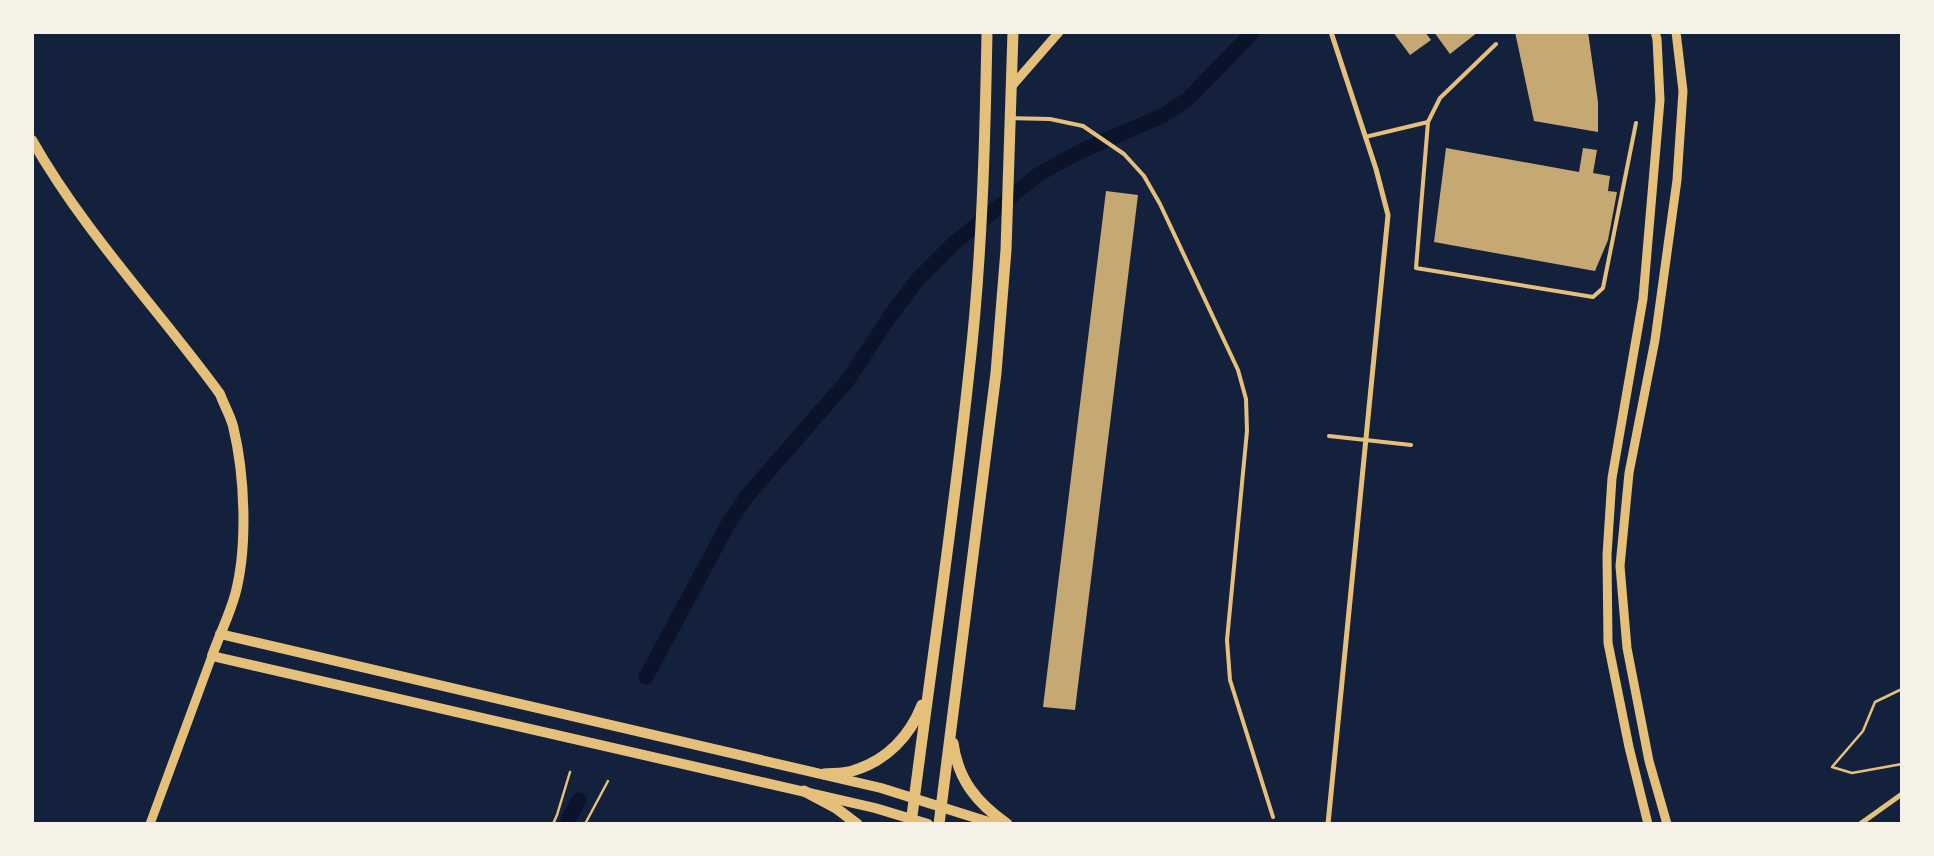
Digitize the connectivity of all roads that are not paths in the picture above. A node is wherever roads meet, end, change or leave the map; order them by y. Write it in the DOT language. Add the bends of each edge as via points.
graph roads {
  1 [pos="987,32"];
  2 [pos="1013,32"];
  3 [pos="1059,32"];
  4 [pos="1331,32"];
  5 [pos="1655,32"];
  6 [pos="1676,32"];
  7 [pos="1496,44"];
  8 [pos="1012,86"];
  9 [pos="1011,118"];
  10 [pos="1428,122"];
  11 [pos="1636,123"];
  12 [pos="1366,136"];
  13 [pos="32,140"];
  14 [pos="1329,436"];
  15 [pos="1366,441"];
  16 [pos="1411,445"];
  17 [pos="220,634"];
  18 [pos="212,656"];
  19 [pos="928,689"];
  20 [pos="951,728"];
  21 [pos="824,774"];
  22 [pos="804,791"];
  23 [pos="1902,794"];
  24 [pos="914,798"];
  25 [pos="941,806"];
  26 [pos="1273,817"];
  27 [pos="911,821"];
  28 [pos="150,824"];
  29 [pos="857,824"];
  30 [pos="928,824"];
  31 [pos="939,824"];
  32 [pos="995,824"];
  33 [pos="1007,824"];
  34 [pos="1328,824"];
  35 [pos="1648,824"];
  36 [pos="1667,824"];
  37 [pos="1860,824"];
  1 -- 19 [label="main road" via="982,182 970,371"];
  2 -- 8 [label="main road"];
  3 -- 8 [label="street"];
  4 -- 12 [label="street"];
  5 -- 35 [label="street" via="1660,100 1643,299 1612,478 1607,555 1608,643"];
  6 -- 36 [label="street" via="1684,90 1677,180 1656,340 1629,473 1620,566 1627,648 1649,762"];
  7 -- 10 [label="lane" via="1440,98"];
  8 -- 9 [label="main road"];
  9 -- 20 [label="main road" via="1004,280 996,373"];
  9 -- 26 [label="lane" via="1050,119 1083,126 1124,154 1144,176 1238,370 1246,399 1246,432 1227,640 1230,680"];
  10 -- 11 [label="lane" via="1416,268 1593,297 1603,288"];
  10 -- 12 [label="lane"];
  12 -- 15 [label="street" via="1388,215"];
  13 -- 17 [label="main road" via="88,224 220,394 233,425 243,496 242,536 235,595"];
  14 -- 15 [label="lane"];
  15 -- 16 [label="lane"];
  15 -- 34 [label="street"];
  17 -- 18 [label="main road"];
  17 -- 21 [label="main road"];
  18 -- 22 [label="main road"];
  18 -- 28 [label="street"];
  19 -- 21 [label="main road" via="906,735 891,751 853,771"];
  19 -- 24 [label="main road"];
  20 -- 25 [label="main road"];
  20 -- 33 [label="main road" via="954,754 963,778 988,810"];
  21 -- 24 [label="main road"];
  22 -- 27 [label="main road" via="875,808"];
  22 -- 29 [label="main road"];
  23 -- 37 [label="street"];
  24 -- 25 [label="main road"];
  24 -- 27 [label="main road"];
  25 -- 31 [label="main road"];
  25 -- 32 [label="main road"];
  27 -- 30 [label="main road"];
}
